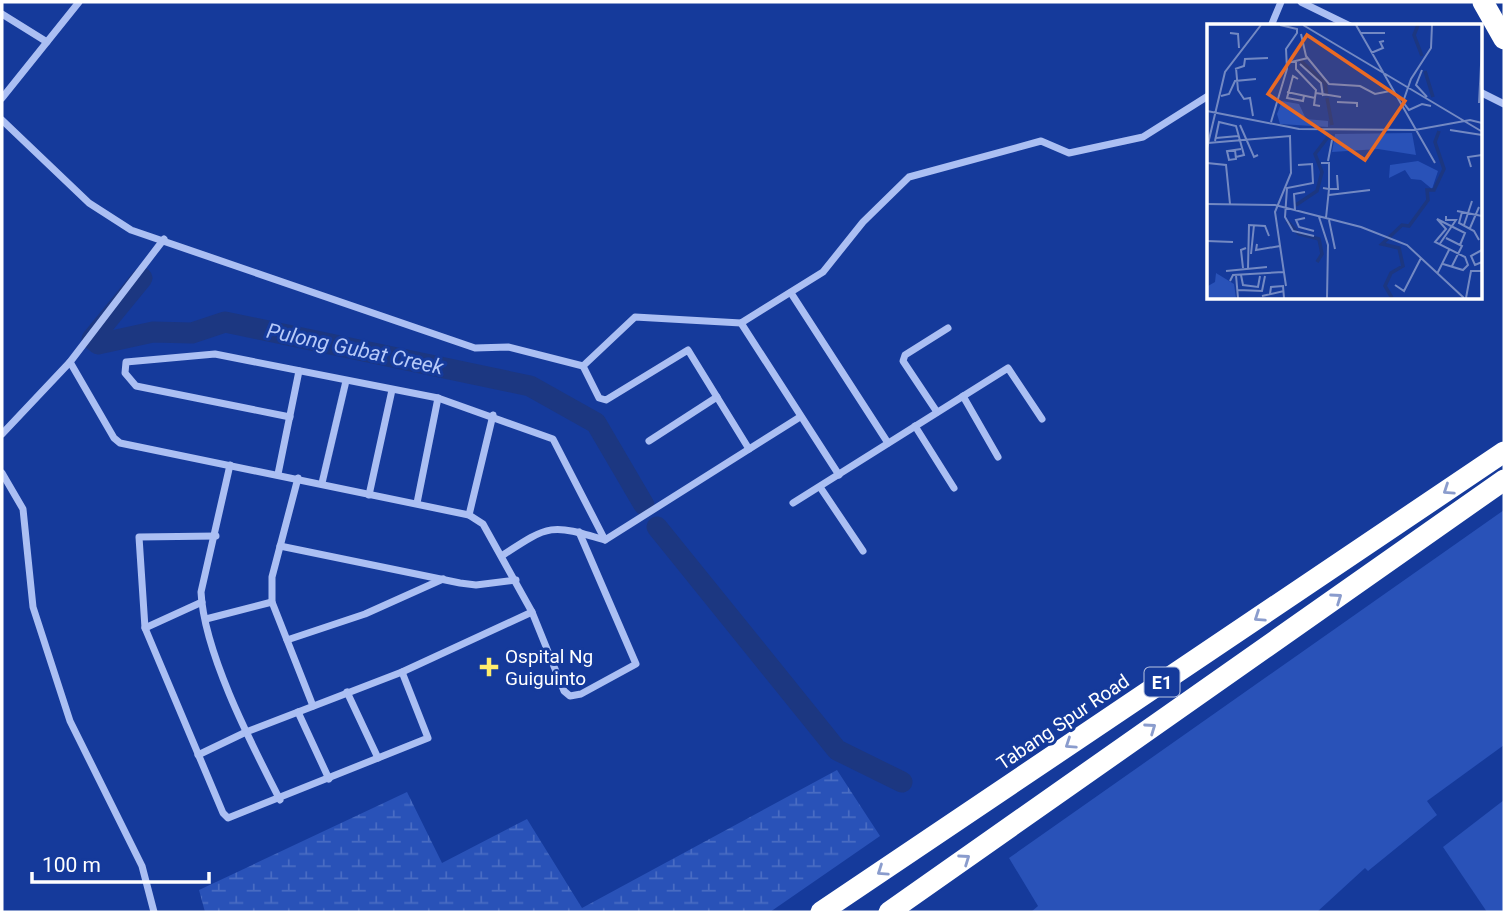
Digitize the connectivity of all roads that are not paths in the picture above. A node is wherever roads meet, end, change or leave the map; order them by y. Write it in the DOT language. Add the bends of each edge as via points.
graph roads {
  1 [pos="79,2"];
  2 [pos="1281,2"];
  3 [pos="1301,2"];
  4 [pos="1483,2"];
  5 [pos="2,14"];
  6 [pos="1272,24"];
  7 [pos="1346,24"];
  8 [pos="1504,39"];
  9 [pos="47,42"];
  10 [pos="1482,93"];
  11 [pos="1207,97"];
  12 [pos="2,98"];
  13 [pos="1504,104"];
  14 [pos="2,120"];
  15 [pos="164,239"];
  16 [pos="792,293"];
  17 [pos="741,323"];
  18 [pos="948,328"];
  19 [pos="70,362"];
  20 [pos="583,366"];
  21 [pos="299,371"];
  22 [pos="346,381"];
  23 [pos="393,390"];
  24 [pos="963,396"];
  25 [pos="718,397"];
  26 [pos="438,398"];
  27 [pos="937,412"];
  28 [pos="493,415"];
  29 [pos="800,416"];
  30 [pos="289,417"];
  31 [pos="1042,419"];
  32 [pos="915,426"];
  33 [pos="2,433"];
  34 [pos="649,441"];
  35 [pos="888,443"];
  36 [pos="749,449"];
  37 [pos="1504,452"];
  38 [pos="998,457"];
  39 [pos="230,465"];
  40 [pos="2,472"];
  41 [pos="278,474"];
  42 [pos="839,475"];
  43 [pos="298,478"];
  44 [pos="1504,480"];
  45 [pos="322,483"];
  46 [pos="820,487"];
  47 [pos="954,488"];
  48 [pos="369,495"];
  49 [pos="417,503"];
  50 [pos="793,503"];
  51 [pos="469,515"];
  52 [pos="579,533"];
  53 [pos="216,536"];
  54 [pos="605,540"];
  55 [pos="280,546"];
  56 [pos="863,551"];
  57 [pos="503,555"];
  58 [pos="444,579"];
  59 [pos="516,580"];
  60 [pos="272,601"];
  61 [pos="202,602"];
  62 [pos="532,612"];
  63 [pos="206,619"];
  64 [pos="145,628"];
  65 [pos="288,640"];
  66 [pos="402,672"];
  67 [pos="347,692"];
  68 [pos="313,706"];
  69 [pos="298,712"];
  70 [pos="246,732"];
  71 [pos="198,755"];
  72 [pos="378,758"];
  73 [pos="328,779"];
  74 [pos="280,800"];
  75 [pos="154,912"];
  76 [pos="821,912"];
  77 [pos="889,912"];
  1 -- 9 [label="street"];
  2 -- 6 [label="street"];
  3 -- 7 [label="street"];
  4 -- 8 [label="highway"];
  5 -- 9 [label="street"];
  9 -- 12 [label="street"];
  10 -- 13 [label="street"];
  11 -- 16 [label="street" via="1143,136 1069,153 1041,141 909,177 863,222 823,272"];
  14 -- 15 [label="street" via="89,203 131,230"];
  15 -- 19 [label="street"];
  15 -- 20 [label="street" via="475,348 508,347"];
  16 -- 17 [label="street"];
  16 -- 35 [label="street"];
  17 -- 20 [label="street" via="635,317"];
  17 -- 29 [label="street"];
  18 -- 27 [label="street" via="905,355 903,361"];
  19 -- 33 [label="street"];
  19 -- 39 [label="street" via="120,443"];
  20 -- 25 [label="street" via="599,398 606,400 688,350"];
  21 -- 22 [label="street"];
  21 -- 30 [label="street"];
  21 -- 30 [label="street" via="215,354 126,362 125,373 136,386"];
  22 -- 23 [label="street"];
  22 -- 45 [label="street"];
  23 -- 26 [label="street"];
  23 -- 48 [label="street"];
  24 -- 27 [label="street"];
  24 -- 31 [label="street" via="1008,368"];
  24 -- 38 [label="street"];
  25 -- 34 [label="street"];
  25 -- 36 [label="street"];
  26 -- 28 [label="street"];
  26 -- 49 [label="street"];
  27 -- 32 [label="street"];
  28 -- 51 [label="street"];
  28 -- 54 [label="street" via="552,439"];
  29 -- 36 [label="street"];
  29 -- 42 [label="street"];
  30 -- 41 [label="street"];
  32 -- 35 [label="street"];
  32 -- 47 [label="street"];
  35 -- 42 [label="street"];
  36 -- 54 [label="street"];
  37 -- 76 [label="highway, Tabang Spur Road / E1, one-way"];
  39 -- 41 [label="street"];
  39 -- 53 [label="street"];
  40 -- 75 [label="street" via="23,509 33,607 70,721 142,866"];
  41 -- 43 [label="street"];
  42 -- 46 [label="street"];
  43 -- 45 [label="street"];
  43 -- 55 [label="street"];
  77 -- 44 [label="highway, E1, one-way"];
  45 -- 48 [label="street"];
  46 -- 50 [label="street"];
  46 -- 56 [label="street"];
  48 -- 49 [label="street"];
  49 -- 51 [label="street"];
  51 -- 57 [label="street" via="483,524"];
  52 -- 54 [label="street"];
  52 -- 57 [label="street" via="551,528"];
  52 -- 62 [label="street" via="636,664 570,696"];
  53 -- 61 [label="street"];
  53 -- 64 [label="street" via="139,537"];
  55 -- 58 [label="street"];
  55 -- 60 [label="street"];
  57 -- 59 [label="street"];
  58 -- 59 [label="street" via="476,585"];
  58 -- 65 [label="street" via="365,614"];
  59 -- 62 [label="street"];
  60 -- 63 [label="street"];
  60 -- 65 [label="street"];
  61 -- 63 [label="street"];
  61 -- 64 [label="street"];
  62 -- 66 [label="street"];
  63 -- 70 [label="street"];
  64 -- 71 [label="street"];
  65 -- 68 [label="street"];
  66 -- 67 [label="street"];
  66 -- 72 [label="street" via="428,738"];
  67 -- 68 [label="street"];
  67 -- 72 [label="street"];
  68 -- 69 [label="street"];
  69 -- 70 [label="street"];
  69 -- 73 [label="street"];
  70 -- 71 [label="street"];
  70 -- 74 [label="street"];
  71 -- 74 [label="street" via="229,818"];
  72 -- 73 [label="street"];
  73 -- 74 [label="street"];
}
